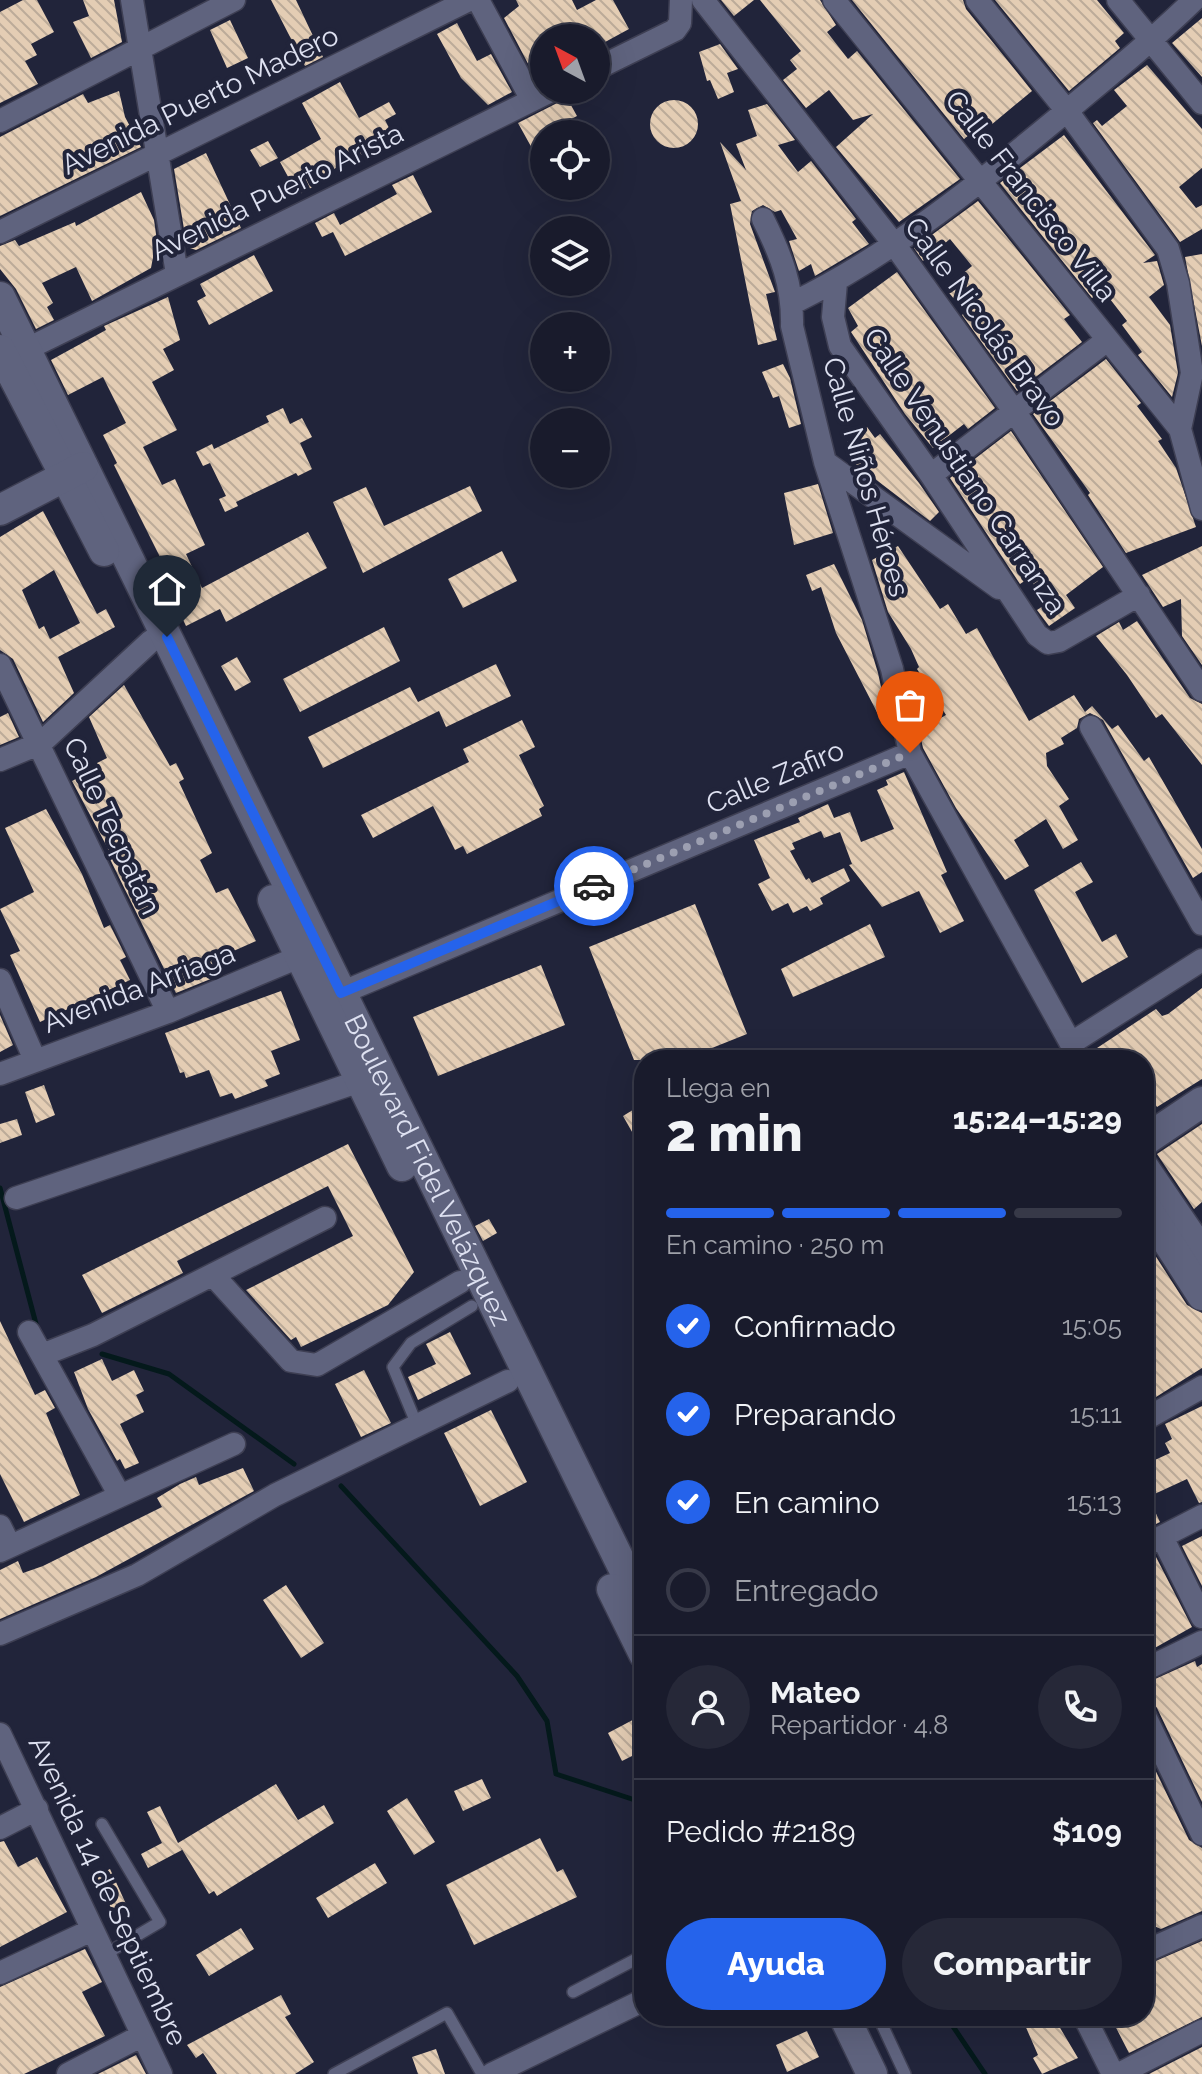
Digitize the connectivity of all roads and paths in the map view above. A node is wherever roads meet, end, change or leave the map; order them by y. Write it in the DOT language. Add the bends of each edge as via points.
graph roads {
  1 [pos="132,0"];
  2 [pos="234,0"];
  3 [pos="469,0"];
  4 [pos="478,0"];
  5 [pos="681,0"];
  6 [pos="703,0"];
  7 [pos="834,0"];
  8 [pos="977,0"];
  9 [pos="1118,0"];
  10 [pos="1194,0"];
  11 [pos="1151,41"];
  12 [pos="139,47"];
  13 [pos="610,62"];
  14 [pos="530,96"];
  15 [pos="530,101"];
  16 [pos="1202,103"];
  17 [pos="1067,111"];
  18 [pos="0,121"];
  19 [pos="156,157"];
  20 [pos="983,180"];
  21 [pos="763,219"];
  22 [pos="0,232"];
  23 [pos="894,244"];
  24 [pos="177,274"];
  25 [pos="836,282"];
  26 [pos="0,297"];
  27 [pos="793,303"];
  28 [pos="1106,341"];
  29 [pos="14,350"];
  30 [pos="1014,411"];
  31 [pos="1180,429"];
  32 [pos="825,462"];
  33 [pos="74,471"];
  34 [pos="931,475"];
  35 [pos="1202,509"];
  36 [pos="0,510"];
  37 [pos="1139,595"];
  38 [pos="1012,598"];
  39 [pos="151,641"];
  40 [pos="0,665"];
  41 [pos="1202,690"];
  42 [pos="1091,727"];
  43 [pos="41,743"];
  44 [pos="910,753"];
  45 [pos="0,760"];
  46 [pos="1202,924"];
  47 [pos="299,957"];
  48 [pos="1202,960"];
  49 [pos="0,980"];
  50 [pos="341,993"];
  51 [pos="168,1012"];
  52 [pos="1075,1050"];
  53 [pos="1077,1050"];
  54 [pos="35,1060"];
  55 [pos="0,1074"];
  56 [pos="360,1081"];
  57 [pos="1202,1102"];
  58 [pos="1154,1134"];
  59 [pos="1154,1184"];
  60 [pos="16,1198"];
  61 [pos="1154,1213"];
  62 [pos="325,1218"];
  63 [pos="452,1243"];
  64 [pos="1193,1245"];
  65 [pos="213,1275"];
  66 [pos="466,1294"];
  67 [pos="1202,1295"];
  68 [pos="29,1332"];
  69 [pos="42,1355"];
  70 [pos="508,1381"];
  71 [pos="1202,1387"];
  72 [pos="1154,1411"];
  73 [pos="417,1425"];
  74 [pos="234,1444"];
  75 [pos="120,1496"];
  76 [pos="1202,1516"];
  77 [pos="3,1541"];
  78 [pos="1154,1541"];
  79 [pos="1154,1544"];
  80 [pos="634,1591"];
  81 [pos="1202,1617"];
  82 [pos="0,1634"];
  83 [pos="634,1634"];
  84 [pos="1202,1642"];
  85 [pos="1154,1665"];
  86 [pos="0,1734"];
  87 [pos="1154,1735"];
  88 [pos="37,1809"];
  89 [pos="102,1824"];
  90 [pos="0,1828"];
  91 [pos="1202,1834"];
  92 [pos="1202,1926"];
  93 [pos="92,1930"];
  94 [pos="1154,1942"];
  95 [pos="104,1956"];
  96 [pos="634,1960"];
  97 [pos="0,1973"];
  98 [pos="573,1992"];
  99 [pos="634,2005"];
  100 [pos="828,2026"];
  101 [pos="849,2026"];
  102 [pos="883,2026"];
  103 [pos="1089,2026"];
  104 [pos="1202,2031"];
  105 [pos="141,2036"];
  106 [pos="68,2074"];
  107 [pos="161,2074"];
  108 [pos="334,2074"];
  109 [pos="482,2074"];
  110 [pos="492,2074"];
  111 [pos="851,2074"];
  112 [pos="872,2074"];
  113 [pos="905,2074"];
  114 [pos="1113,2074"];
  115 [pos="1119,2074"];
  1 -- 12 [label="street"];
  2 -- 12 [label="street"];
  3 -- 19 [label="street, Avenida Puerto Madero"];
  4 -- 14 [label="street"];
  5 -- 13 [label="street" via="680,23 670,33"];
  6 -- 23 [label="street, Calle Nicolás Bravo"];
  7 -- 20 [label="street, Calle Francisco Villa"];
  8 -- 17 [label="street"];
  9 -- 11 [label="street"];
  10 -- 11 [label="street"];
  11 -- 16 [label="street"];
  11 -- 17 [label="street"];
  12 -- 18 [label="street"];
  12 -- 19 [label="street"];
  15 -- 24 [label="street, Avenida Puerto Arista"];
  17 -- 20 [label="street"];
  17 -- 31 [label="street" via="1168,249 1192,373"];
  19 -- 22 [label="street, Avenida Puerto Madero"];
  19 -- 24 [label="street"];
  20 -- 23 [label="street"];
  20 -- 28 [label="street, Calle Francisco Villa"];
  21 -- 27 [label="street, Calle Niños Héroes" via="785,262"];
  23 -- 25 [label="street"];
  23 -- 30 [label="street, Calle Nicolás Bravo"];
  24 -- 29 [label="street, Avenida Puerto Arista"];
  25 -- 27 [label="street"];
  25 -- 34 [label="street, Calle Venustiano Carranza" via="833,317 840,346"];
  26 -- 29 [label="main road, Boulevard Fidel Velázquez"];
  27 -- 32 [label="street, Calle Niños Héroes" via="792,326"];
  28 -- 30 [label="street"];
  28 -- 31 [label="street, Calle Francisco Villa"];
  29 -- 33 [label="main road, Boulevard Fidel Velázquez"];
  30 -- 34 [label="street"];
  30 -- 37 [label="street, Calle Nicolás Bravo"];
  31 -- 35 [label="street"];
  32 -- 38 [label="street"];
  32 -- 44 [label="street, Calle Niños Héroes" via="892,669"];
  33 -- 36 [label="main road"];
  33 -- 39 [label="main road, Boulevard Fidel Velázquez"];
  33 -- 50 [label="main road, Boulevard Fidel Velázquez"];
  34 -- 38 [label="street, Calle Venustiano Carranza"];
  37 -- 38 [label="street, Calle Venustiano Carranza" via="1048,643"];
  37 -- 41 [label="street, Calle Nicolás Bravo"];
  39 -- 43 [label="street"];
  39 -- 47 [label="main road, Boulevard Fidel Velázquez"];
  40 -- 43 [label="street, Calle Tecpatán"];
  42 -- 46 [label="street"];
  43 -- 45 [label="street"];
  43 -- 51 [label="street, Calle Tecpatán"];
  44 -- 50 [label="street, Calle Zafiro"];
  44 -- 52 [label="street"];
  47 -- 51 [label="street, Avenida Arriaga"];
  47 -- 56 [label="main road, Boulevard Fidel Velázquez"];
  48 -- 53 [label="street"];
  49 -- 54 [label="street"];
  50 -- 63 [label="main road, Boulevard Fidel Velázquez"];
  51 -- 54 [label="street, Avenida Arriaga"];
  54 -- 55 [label="street, Avenida Arriaga"];
  56 -- 60 [label="street"];
  56 -- 63 [label="main road, Boulevard Fidel Velázquez"];
  57 -- 58 [label="main road"];
  59 -- 64 [label="main road"];
  61 -- 64 [label="main road"];
  62 -- 65 [label="street"];
  63 -- 66 [label="main road, Boulevard Fidel Velázquez"];
  63 -- 80 [label="main road, Boulevard Fidel Velázquez"];
  64 -- 67 [label="main road"];
  65 -- 66 [label="street" via="291,1361 317,1365"];
  65 -- 69 [label="street"];
  66 -- 70 [label="main road, Boulevard Fidel Velázquez"];
  66 -- 73 [label="lane" via="411,1343 393,1367"];
  68 -- 69 [label="street"];
  69 -- 75 [label="street"];
  70 -- 73 [label="street"];
  70 -- 83 [label="main road, Boulevard Fidel Velázquez"];
  71 -- 72 [label="street"];
  73 -- 82 [label="street" via="275,1495 137,1575"];
  74 -- 75 [label="street"];
  75 -- 77 [label="street"];
  76 -- 78 [label="street"];
  79 -- 81 [label="street"];
  84 -- 85 [label="street"];
  86 -- 88 [label="street, Avenida 14 de Septiembre"];
  87 -- 91 [label="street"];
  88 -- 90 [label="street"];
  88 -- 93 [label="street, Avenida 14 de Septiembre"];
  89 -- 95 [label="lane" via="160,1922"];
  92 -- 94 [label="street"];
  93 -- 95 [label="street, Avenida 14 de Septiembre"];
  93 -- 97 [label="street"];
  95 -- 105 [label="street, Avenida 14 de Septiembre"];
  96 -- 98 [label="lane"];
  99 -- 110 [label="street"];
  100 -- 111 [label="main road"];
  101 -- 112 [label="main road"];
  102 -- 113 [label="lane"];
  103 -- 114 [label="street"];
  104 -- 115 [label="street"];
  105 -- 106 [label="street"];
  105 -- 107 [label="street, Avenida 14 de Septiembre"];
  108 -- 109 [label="lane" via="447,2013"];
}
